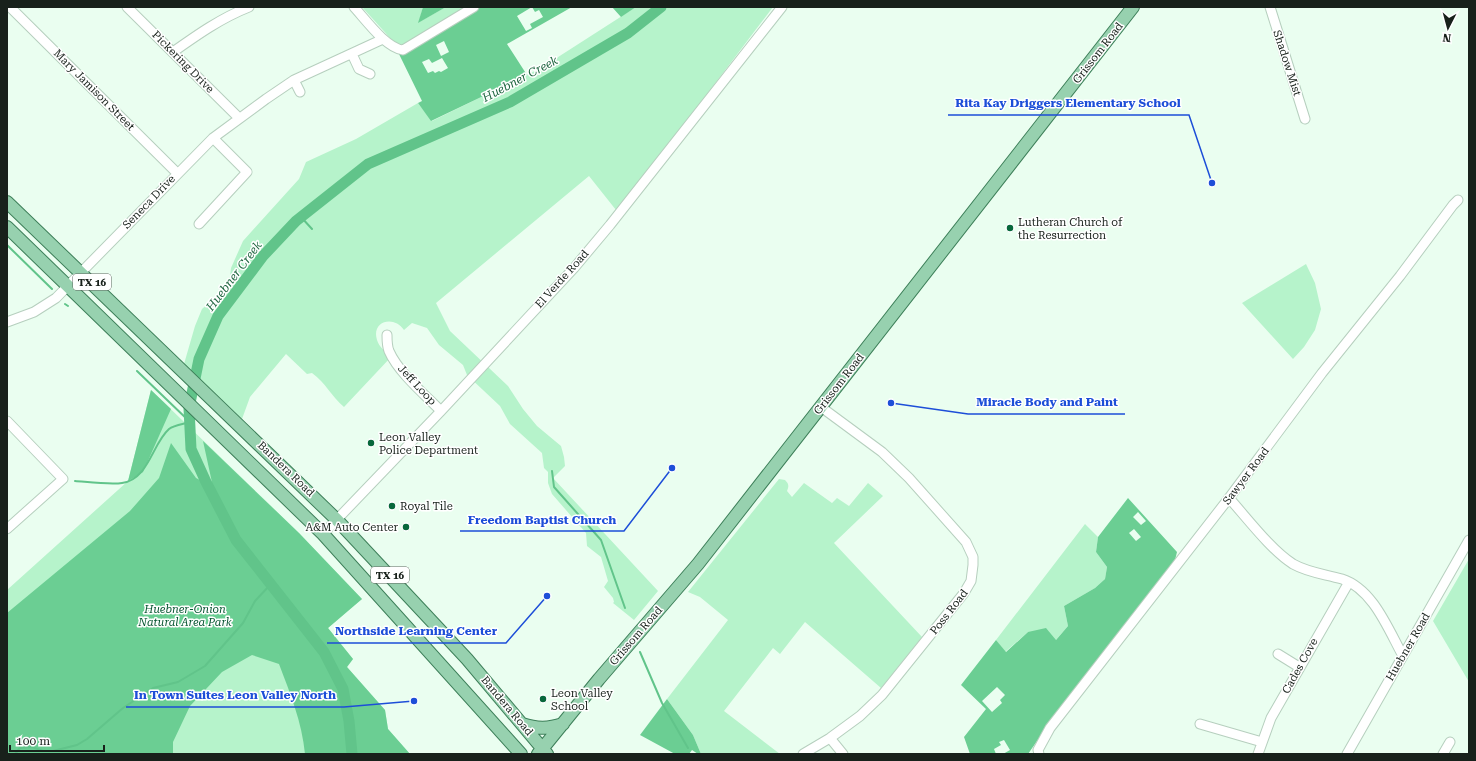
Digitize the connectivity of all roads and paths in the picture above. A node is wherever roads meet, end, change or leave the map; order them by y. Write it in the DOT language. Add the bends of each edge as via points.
graph roads {
  1 [pos="10,7"];
  2 [pos="127,7"];
  3 [pos="249,7"];
  4 [pos="354,7"];
  5 [pos="474,7"];
  6 [pos="782,7"];
  7 [pos="1134,7"];
  8 [pos="1270,7"];
  9 [pos="384,39"];
  10 [pos="173,52"];
  11 [pos="352,54"];
  12 [pos="370,74"];
  13 [pos="294,80"];
  14 [pos="300,92"];
  15 [pos="239,118"];
  16 [pos="1305,119"];
  17 [pos="213,138"];
  18 [pos="177,173"];
  19 [pos="1458,200"];
  20 [pos="7,202"];
  21 [pos="199,224"];
  22 [pos="7,227"];
  23 [pos="81,272"];
  24 [pos="67,286"];
  25 [pos="7,322"];
  26 [pos="387,335"];
  27 [pos="821,407"];
  28 [pos="441,411"];
  29 [pos="7,421"];
  30 [pos="1229,498"];
  31 [pos="337,520"];
  32 [pos="7,529"];
  33 [pos="323,534"];
  34 [pos="1469,540"];
  35 [pos="1349,582"];
  36 [pos="1278,654"];
  37 [pos="1404,656"];
  38 [pos="1299,667"];
  39 [pos="522,724"];
  40 [pos="563,724"];
  41 [pos="1200,724"];
  42 [pos="830,738"];
  43 [pos="1262,742"];
  44 [pos="1450,742"];
  45 [pos="542,752"];
  46 [pos="521,754"];
  47 [pos="803,754"];
  48 [pos="843,754"];
  49 [pos="1039,754"];
  50 [pos="1258,754"];
  51 [pos="1347,754"];
  52 [pos="1443,754"];
  1 -- 18 [label="street, Mary Jamison Street"];
  2 -- 10 [label="street, Pickering Drive"];
  3 -- 10 [label="street" via="219,21"];
  4 -- 9 [label="street"];
  5 -- 9 [label="street" via="403,50 393,48"];
  6 -- 28 [label="street, El Verde Road" via="574,268"];
  7 -- 27 [label="main road, Grissom Road"];
  8 -- 16 [label="street, Shadow Mist"];
  9 -- 11 [label="street, Seneca Drive"];
  10 -- 15 [label="street, Pickering Drive"];
  11 -- 12 [label="street" via="359,69"];
  11 -- 13 [label="street, Seneca Drive"];
  13 -- 14 [label="street"];
  13 -- 15 [label="street, Seneca Drive"];
  15 -- 17 [label="street, Seneca Drive"];
  17 -- 18 [label="street, Seneca Drive"];
  17 -- 21 [label="street" via="247,172"];
  18 -- 23 [label="street, Seneca Drive"];
  19 -- 30 [label="street, Sawyer Road" via="1322,373"];
  20 -- 23 [label="main road, Bandera Road / TX 16"];
  22 -- 24 [label="main road, Bandera Road / TX 16"];
  23 -- 24 [label="street, Seneca Drive"];
  23 -- 31 [label="main road, Bandera Road / TX 16"];
  24 -- 25 [label="street, Seneca Drive" via="45,306"];
  24 -- 33 [label="main road, Bandera Road / TX 16"];
  26 -- 28 [label="street, Jeff Loop" via="388,349 392,357 408,378"];
  27 -- 40 [label="main road, Grissom Road" via="695,568"];
  27 -- 42 [label="street, Poss Road" via="882,452 909,478 966,542 973,557 971,581 964,593 882,695 860,716"];
  28 -- 31 [label="street, El Verde Road"];
  29 -- 32 [label="street" via="64,479"];
  30 -- 35 [label="street" via="1285,558 1311,572"];
  30 -- 49 [label="street, Sawyer Road" via="1050,728 1038,750"];
  31 -- 33 [label="street, El Verde Road"];
  31 -- 39 [label="main road, Bandera Road / TX 16" via="467,659"];
  33 -- 46 [label="main road, Bandera Road / TX 16"];
  34 -- 37 [label="street, Huebner Road"];
  35 -- 37 [label="street" via="1371,600"];
  35 -- 38 [label="street, Cades Cove"];
  36 -- 38 [label="street"];
  37 -- 51 [label="street, Huebner Road"];
  38 -- 43 [label="street, Cades Cove" via="1271,718"];
  39 -- 40 [label="main road" via="543,728"];
  39 -- 45 [label="main road, Bandera Road / TX 16"];
  40 -- 45 [label="main road, Grissom Road"];
  41 -- 43 [label="street"];
  42 -- 47 [label="street, Poss Road"];
  42 -- 48 [label="street"];
  43 -- 50 [label="street, Cades Cove"];
  44 -- 52 [label="street"];
}
